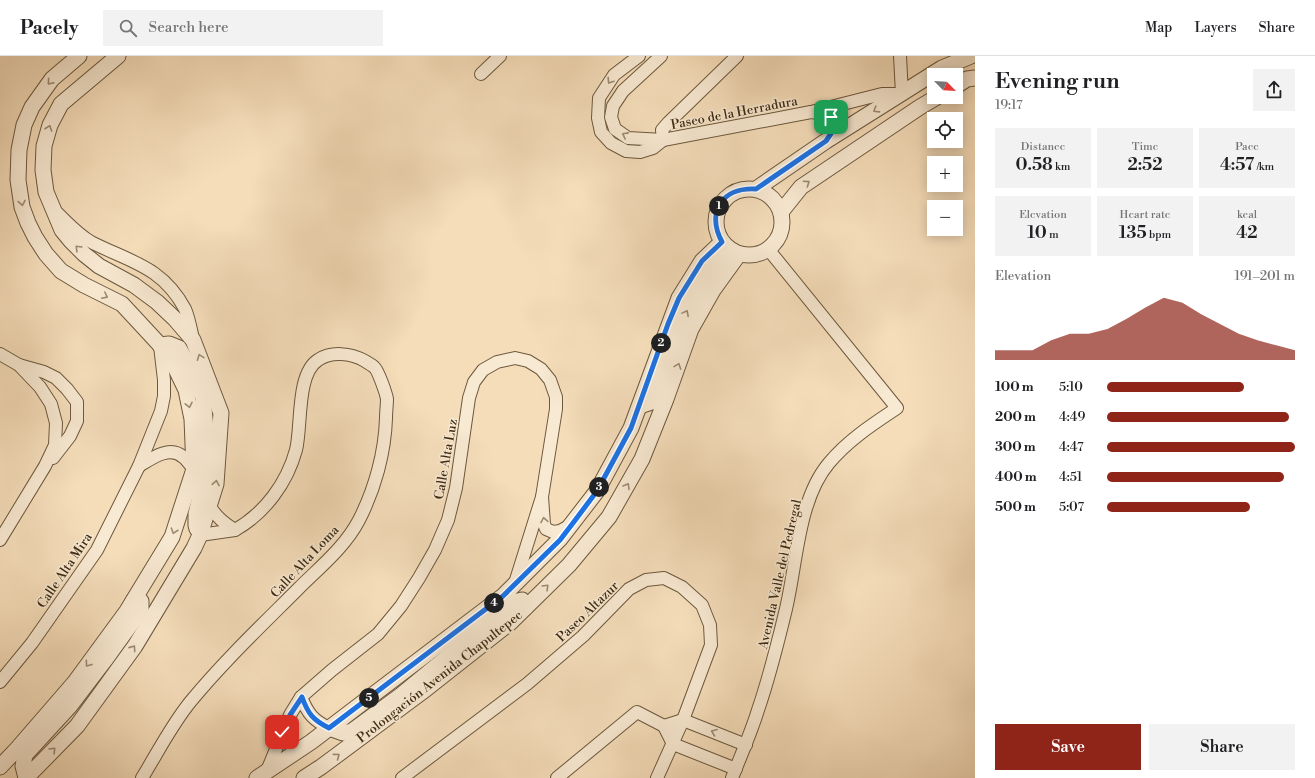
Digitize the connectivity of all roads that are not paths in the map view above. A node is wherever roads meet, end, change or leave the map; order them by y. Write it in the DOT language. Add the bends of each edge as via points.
graph roads {
  1 [pos="79,56"];
  2 [pos="118,56"];
  3 [pos="500,56"];
  4 [pos="639,56"];
  5 [pos="661,56"];
  6 [pos="737,56"];
  7 [pos="900,56"];
  8 [pos="971,56"];
  9 [pos="481,74"];
  10 [pos="975,78"];
  11 [pos="963,82"];
  12 [pos="902,94"];
  13 [pos="927,103"];
  14 [pos="811,112"];
  15 [pos="663,140"];
  16 [pos="826,141"];
  17 [pos="756,189"];
  18 [pos="53,210"];
  19 [pos="781,212"];
  20 [pos="730,248"];
  21 [pos="768,249"];
  22 [pos="193,340"];
  23 [pos="160,345"];
  24 [pos="0,354"];
  25 [pos="19,365"];
  26 [pos="46,466"];
  27 [pos="139,466"];
  28 [pos="194,469"];
  29 [pos="542,497"];
  30 [pos="209,505"];
  31 [pos="573,523"];
  32 [pos="235,530"];
  33 [pos="200,535"];
  34 [pos="0,540"];
  35 [pos="515,584"];
  36 [pos="133,601"];
  37 [pos="526,607"];
  38 [pos="0,682"];
  39 [pos="302,697"];
  40 [pos="683,720"];
  41 [pos="664,726"];
  42 [pos="329,728"];
  43 [pos="673,744"];
  44 [pos="746,745"];
  45 [pos="0,767"];
  46 [pos="734,774"];
  47 [pos="262,775"];
  48 [pos="26,778"];
  49 [pos="142,778"];
  50 [pos="304,778"];
  51 [pos="402,778"];
  52 [pos="557,778"];
  53 [pos="657,778"];
  1 -- 23 [label="street, one-way" via="52,79 32,107 24,125 19,150 18,180 22,207 35,237 61,271 122,304"];
  18 -- 2 [label="street, one-way" via="46,192 43,170 44,146 50,125 61,104"];
  3 -- 9 [label="street"];
  4 -- 15 [label="street, Paseo de la Herradura, one-way" via="614,75 599,98 598,118 601,132 626,151 647,150"];
  15 -- 5 [label="street, Paseo de la Herradura, one-way" via="628,138 615,129 611,117 613,106 623,90"];
  6 -- 15 [label="street" via="668,123 662,130"];
  7 -- 12 [label="street"];
  8 -- 12 [label="street" via="942,68"];
  10 -- 11 [label="street"];
  12 -- 14 [label="street, Paseo de la Herradura" via="882,94"];
  12 -- 16 [label="street, one-way"];
  19 -- 13 [label="street, one-way" via="801,188"];
  14 -- 15 [label="street, Paseo de la Herradura"];
  14 -- 16 [label="street, Paseo de la Herradura" via="831,117 835,122 836,126"];
  16 -- 17 [label="street"];
  17 -- 19 [label="street" via="767,193"];
  17 -- 20 [label="street" via="745,188 734,192 724,199 718,208 716,231"];
  22 -- 18 [label="street, one-way" via="157,302 84,254 62,230"];
  18 -- 22 [label="street" via="77,233 129,258 155,274 168,286 186,311"];
  19 -- 21 [label="street" via="780,233"];
  20 -- 21 [label="street" via="749,256"];
  20 -- 31 [label="street, Prolongación Avenida Chapultepec" via="702,261 679,298 631,428 597,491"];
  37 -- 20 [label="street, Prolongación Avenida Chapultepec, one-way" via="569,565 609,517 642,459 691,329 713,290"];
  21 -- 44 [label="street, Avenida Valle del Pedregal" via="897,408 869,426 845,447 828,463 817,482 804,512 786,611 771,670"];
  30 -- 22 [label="street, one-way" via="216,484 221,413"];
  23 -- 27 [label="street, Calle Alta Mira" via="164,396"];
  23 -- 28 [label="street, one-way" via="186,390 192,419"];
  23 -- 33 [label="street" via="170,344 179,348 203,397 207,440 205,475 196,514 196,525"];
  24 -- 25 [label="street"];
  25 -- 26 [label="street" via="40,387 51,404 56,423 55,445"];
  25 -- 26 [label="street" via="56,378 77,402 78,421 70,436"];
  26 -- 34 [label="street"];
  27 -- 28 [label="street" via="157,455 171,452 182,456"];
  27 -- 38 [label="street, Calle Alta Mira" via="97,550 32,643"];
  28 -- 36 [label="street, one-way" via="172,537"];
  31 -- 29 [label="street, Calle Alta Luz, one-way" via="560,531 546,529"];
  29 -- 35 [label="street, Calle Alta Luz"];
  29 -- 39 [label="street, Calle Alta Luz" via="556,397 550,380 541,369 528,360 515,358 497,362 483,370 474,382 448,520 419,578 401,606 378,634"];
  30 -- 32 [label="street" via="214,515"];
  30 -- 33 [label="street"];
  31 -- 35 [label="street, Prolongación Avenida Chapultepec" via="560,540"];
  32 -- 33 [label="street, Calle Alta Loma"];
  32 -- 49 [label="street, Calle Alta Loma" via="249,521 272,499 286,476 296,449 304,380 310,368 324,357 345,354 358,357 376,368 387,397 386,432 380,465 359,520 343,544 191,701"];
  48 -- 33 [label="street, one-way" via="77,726 135,646"];
  35 -- 42 [label="street, Prolongación Avenida Chapultepec" via="503,596"];
  36 -- 45 [label="street, one-way" via="75,682"];
  36 -- 48 [label="street" via="139,599 141,607 131,624 70,706 25,755 23,766"];
  37 -- 42 [label="street" via="522,600 514,602 401,695 352,731 343,733"];
  50 -- 37 [label="street, Prolongación Avenida Chapultepec, one-way" via="422,692 511,622"];
  39 -- 42 [label="street" via="312,718"];
  39 -- 47 [label="street, Calle Alta Luz" via="290,715"];
  40 -- 41 [label="street"];
  40 -- 43 [label="street, Paseo Altazur"];
  44 -- 40 [label="street, one-way"];
  40 -- 51 [label="street, Paseo Altazur" via="711,645 710,625 702,605 682,587 664,578 646,580 629,589 583,636 527,684"];
  41 -- 43 [label="street"];
  41 -- 52 [label="street" via="637,712"];
  42 -- 47 [label="street, Prolongación Avenida Chapultepec"];
  43 -- 46 [label="street"];
  43 -- 53 [label="street, Paseo Altazur"];
  44 -- 46 [label="street, Avenida Valle del Pedregal"];
}
